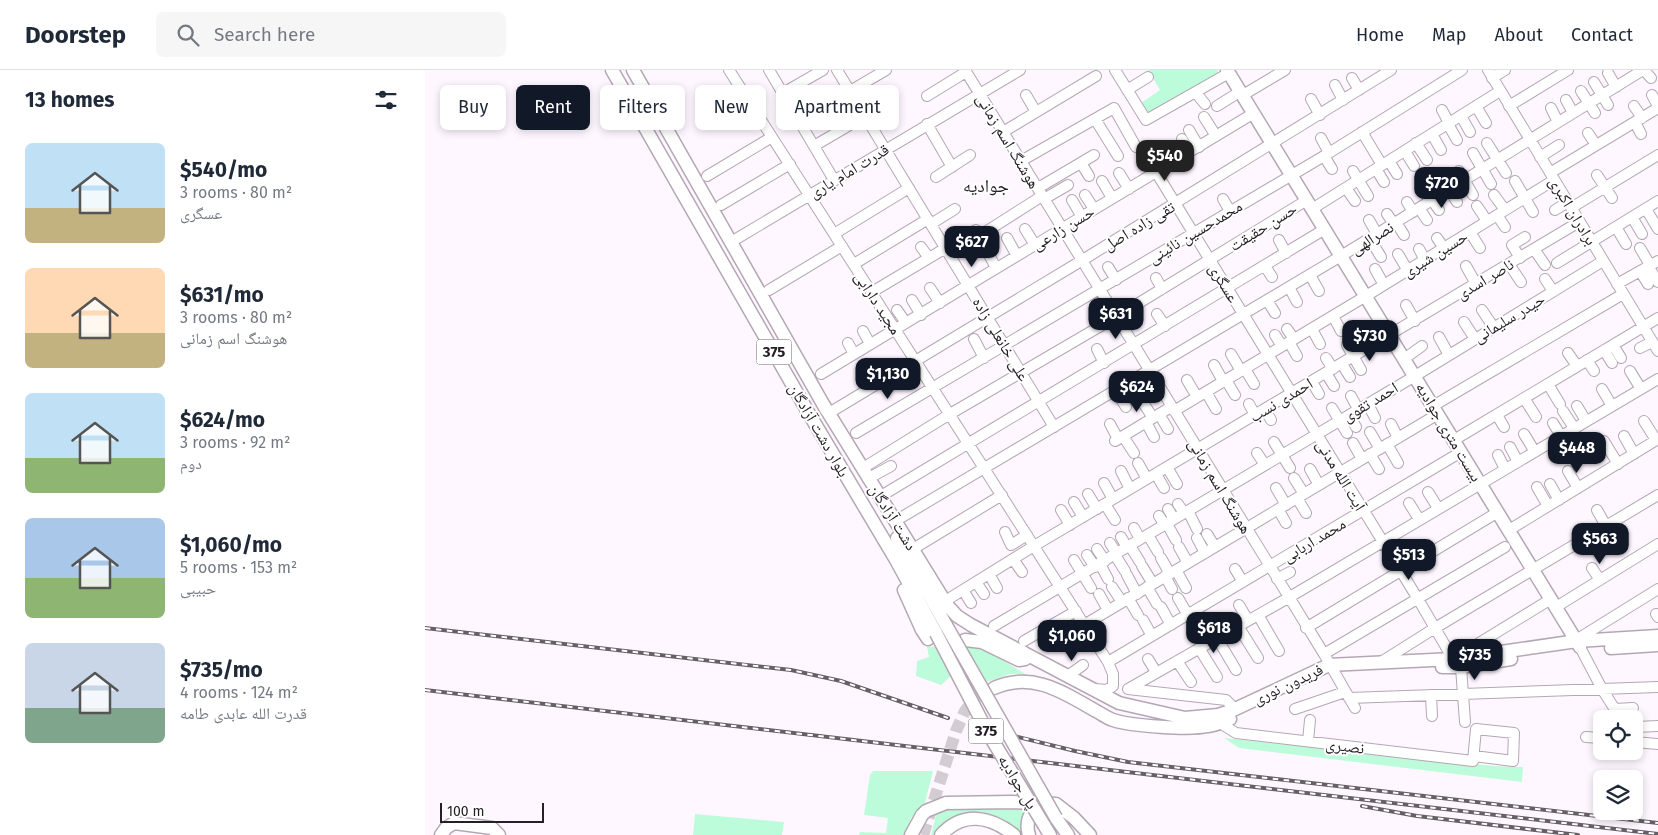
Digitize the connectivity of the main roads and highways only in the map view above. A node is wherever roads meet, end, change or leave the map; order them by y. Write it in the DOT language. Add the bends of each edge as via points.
graph roads {
  1 [pos="612,70"];
  2 [pos="633,70"];
  3 [pos="1228,72"];
  4 [pos="826,408"];
  5 [pos="949,601"];
  6 [pos="937,633"];
  7 [pos="1656,638"];
  8 [pos="965,640"];
  9 [pos="1578,643"];
  10 [pos="1024,647"];
  11 [pos="1457,663"];
  12 [pos="1328,664"];
  13 [pos="994,688"];
  14 [pos="1097,711"];
  15 [pos="1185,718"];
  16 [pos="1219,719"];
  17 [pos="1056,804"];
  18 [pos="1047,830"];
  19 [pos="441,835"];
  20 [pos="499,835"];
  21 [pos="911,835"];
  22 [pos="941,835"];
  23 [pos="1014,835"];
  24 [pos="1029,835"];
  25 [pos="1068,835"];
  26 [pos="1090,835"];
  1 -- 6 [label="main road, بلوار دشت آزادگان / 375"];
  2 -- 4 [label="main road, بلوار دشت آزادگان / 375"];
  3 -- 9 [label="main road, بیست متری جوادیه"];
  4 -- 5 [label="main road, دشت آزادگان"];
  4 -- 6 [label="main road, بلوار دشت آزادگان / 375"];
  5 -- 10 [label="main road, فریدون نوری" via="957,616 971,625"];
  6 -- 18 [label="main road, پل جوادیه / 375, bridge" via="988,733"];
  6 -- 25 [label="main road, پل جوادیه / 375, bridge"];
  7 -- 9 [label="main road, فریدون نوری"];
  8 -- 10 [label="main road" via="982,642 1019,660 1026,657"];
  9 -- 11 [label="main road, فریدون نوری"];
  10 -- 15 [label="main road, فریدون نوری" via="1127,706"];
  11 -- 12 [label="main road, فریدون نوری"];
  11 -- 12 [label="main road, فریدون نوری"];
  12 -- 16 [label="main road, فریدون نوری"];
  12 -- 16 [label="main road, فریدون نوری"];
  13 -- 14 [label="main road" via="1016,681 1036,682"];
  14 -- 15 [label="main road" via="1141,720"];
  14 -- 16 [label="main road, فریدون نوری" via="1125,723 1193,727 1208,726"];
  15 -- 16 [label="main road, فریدون نوری"];
  17 -- 21 [label="main road, bridge" via="946,803 926,811"];
  17 -- 24 [label="main road" via="1043,804 1030,813 1027,821"];
  17 -- 26 [label="main road"];
  19 -- 20 [label="main road" via="456,823 492,828"];
  22 -- 23 [label="main road" via="958,821 974,819 998,824"];
}
